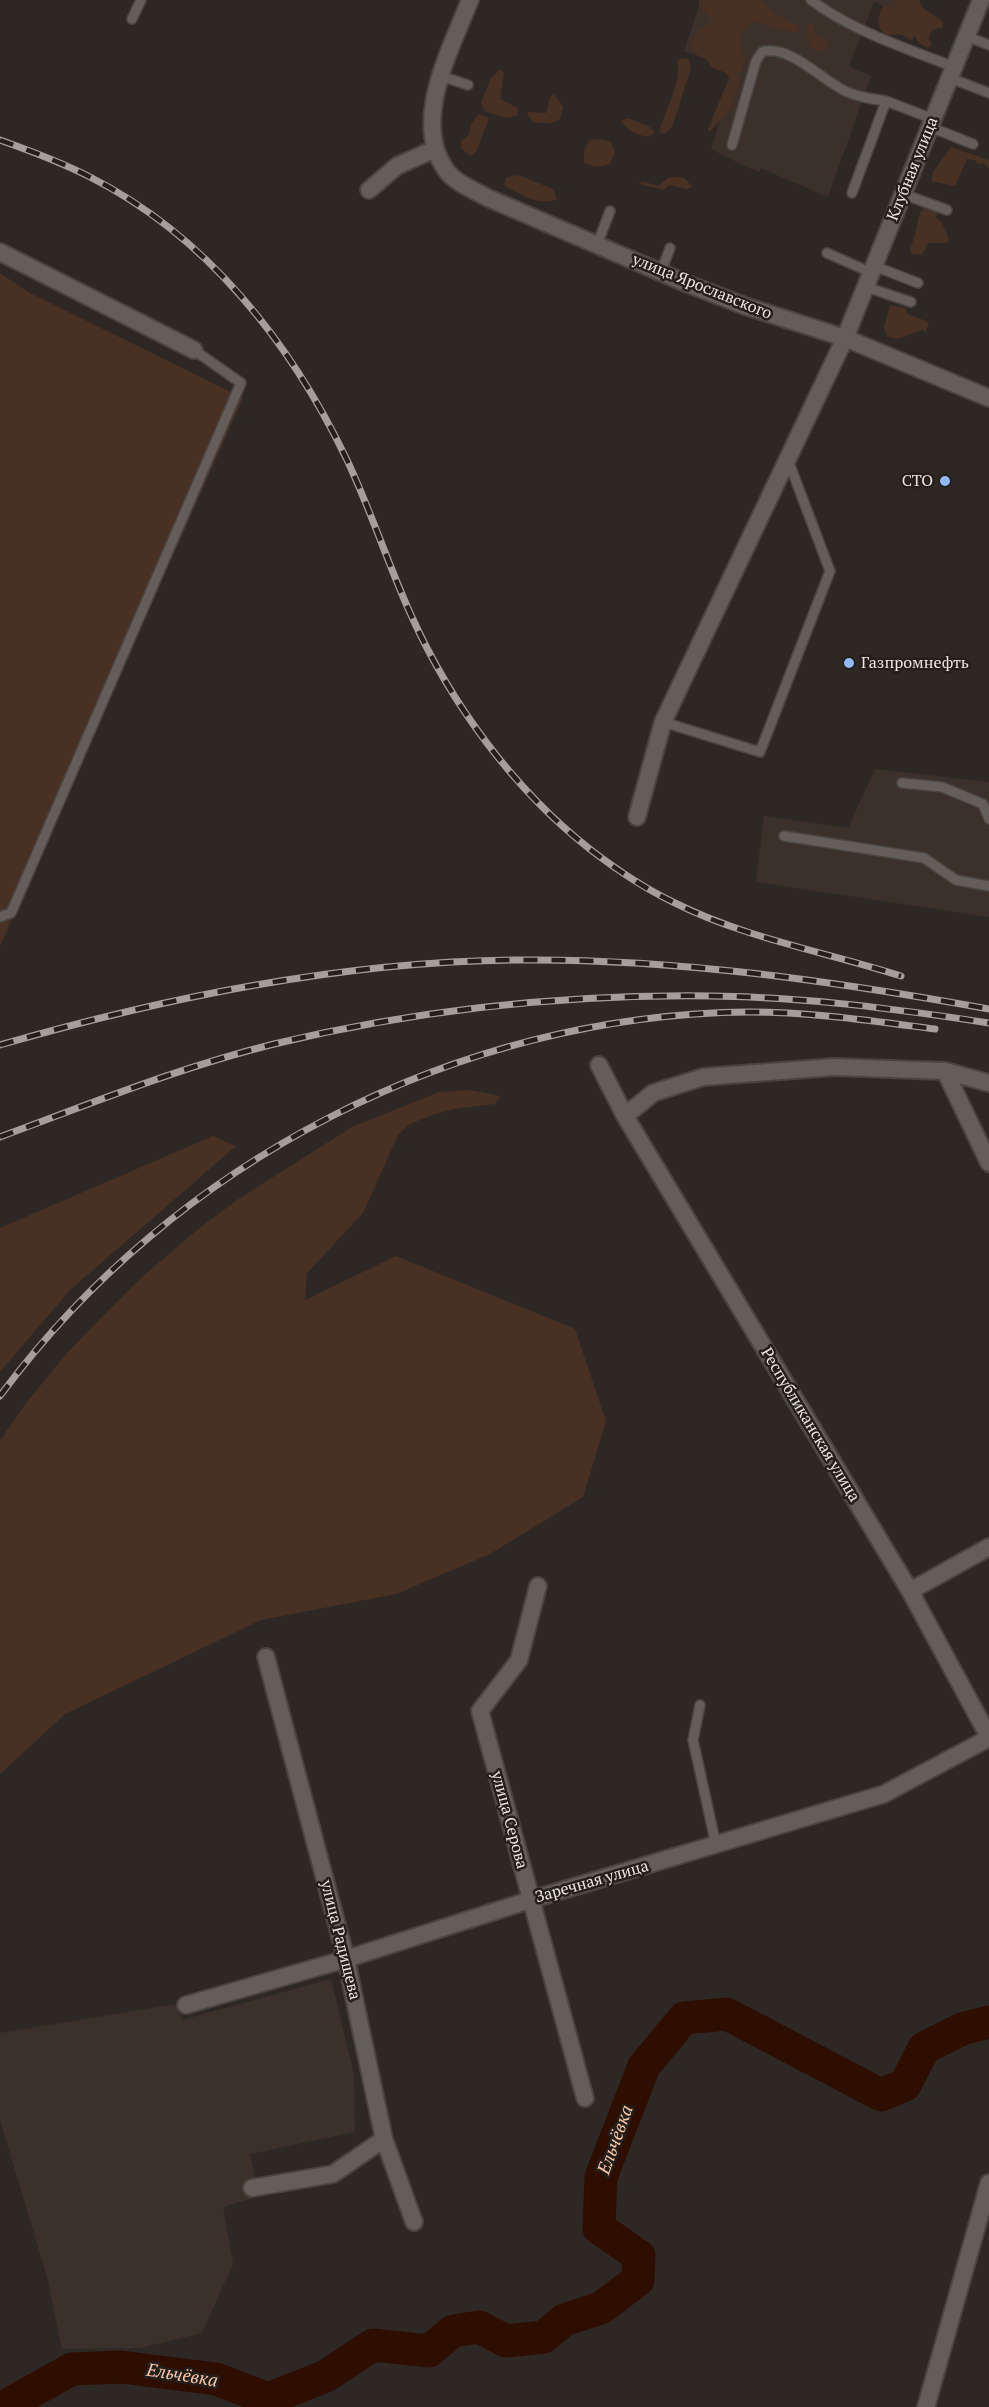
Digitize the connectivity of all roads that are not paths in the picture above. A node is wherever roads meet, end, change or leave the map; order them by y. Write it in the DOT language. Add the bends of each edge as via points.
graph roads {
  1 [pos="141,0"];
  2 [pos="470,0"];
  3 [pos="811,0"];
  4 [pos="983,2"];
  5 [pos="132,19"];
  6 [pos="966,36"];
  7 [pos="989,45"];
  8 [pos="952,72"];
  9 [pos="441,76"];
  10 [pos="468,85"];
  11 [pos="989,93"];
  12 [pos="886,101"];
  13 [pos="932,123"];
  14 [pos="973,144"];
  15 [pos="732,145"];
  16 [pos="435,149"];
  17 [pos="369,190"];
  18 [pos="852,194"];
  19 [pos="903,194"];
  20 [pos="947,210"];
  21 [pos="610,211"];
  22 [pos="597,245"];
  23 [pos="670,248"];
  24 [pos="0,252"];
  25 [pos="827,253"];
  26 [pos="661,272"];
  27 [pos="871,275"];
  28 [pos="918,283"];
  29 [pos="911,303"];
  30 [pos="845,338"];
  31 [pos="194,350"];
  32 [pos="989,398"];
  33 [pos="787,458"];
  34 [pos="663,722"];
  35 [pos="902,783"];
  36 [pos="637,817"];
  37 [pos="989,819"];
  38 [pos="784,836"];
  39 [pos="989,886"];
  40 [pos="0,917"];
  41 [pos="599,1065"];
  42 [pos="945,1071"];
  43 [pos="989,1083"];
  44 [pos="626,1116"];
  45 [pos="989,1163"];
  46 [pos="989,1547"];
  47 [pos="538,1586"];
  48 [pos="910,1591"];
  49 [pos="266,1657"];
  50 [pos="700,1705"];
  51 [pos="989,1738"];
  52 [pos="716,1845"];
  53 [pos="530,1900"];
  54 [pos="346,1959"];
  55 [pos="186,2005"];
  56 [pos="585,2098"];
  57 [pos="384,2139"];
  58 [pos="989,2183"];
  59 [pos="252,2188"];
  60 [pos="414,2222"];
  61 [pos="926,2407"];
  1 -- 5 [label="lane"];
  2 -- 9 [label="street"];
  3 -- 8 [label="lane" via="826,12"];
  4 -- 6 [label="street, Клубная улица"];
  6 -- 7 [label="lane"];
  6 -- 8 [label="street, Клубная улица"];
  8 -- 11 [label="lane"];
  8 -- 13 [label="street, Клубная улица"];
  9 -- 10 [label="lane"];
  9 -- 16 [label="street" via="431,123"];
  12 -- 13 [label="lane"];
  12 -- 15 [label="lane" via="843,90 812,68 769,50 756,61"];
  12 -- 18 [label="lane"];
  13 -- 14 [label="lane"];
  13 -- 19 [label="street, Клубная улица"];
  16 -- 17 [label="street" via="397,166"];
  16 -- 22 [label="street, улица Ярославского" via="446,171 460,182"];
  19 -- 20 [label="lane"];
  19 -- 27 [label="street, Клубная улица"];
  21 -- 22 [label="lane"];
  22 -- 26 [label="street, улица Ярославского"];
  23 -- 26 [label="lane"];
  24 -- 31 [label="street"];
  25 -- 27 [label="lane"];
  26 -- 30 [label="street, улица Ярославского" via="745,306"];
  27 -- 28 [label="lane"];
  27 -- 29 [label="lane"];
  27 -- 30 [label="street, Клубная улица"];
  30 -- 32 [label="street, улица Ярославского"];
  30 -- 33 [label="street, Клубная улица"];
  31 -- 40 [label="lane" via="241,383 11,913"];
  33 -- 34 [label="street, Клубная улица"];
  33 -- 34 [label="lane" via="830,571 760,752"];
  34 -- 36 [label="street, Клубная улица"];
  35 -- 37 [label="lane" via="942,787 983,804"];
  38 -- 39 [label="lane" via="924,858 956,880"];
  41 -- 44 [label="street, Республиканская улица"];
  42 -- 43 [label="street"];
  42 -- 44 [label="street" via="834,1067 703,1077 652,1093"];
  42 -- 45 [label="street"];
  44 -- 48 [label="street, Республиканская улица"];
  46 -- 48 [label="street"];
  47 -- 53 [label="street, улица Серова" via="519,1660 480,1711"];
  48 -- 51 [label="street, Республиканская улица"];
  49 -- 54 [label="street, улица Радищева"];
  50 -- 52 [label="lane" via="693,1740"];
  51 -- 52 [label="street, Заречная улица" via="884,1794"];
  52 -- 53 [label="street, Заречная улица"];
  53 -- 54 [label="street, Заречная улица"];
  53 -- 56 [label="street, улица Серова"];
  54 -- 55 [label="street, Заречная улица"];
  54 -- 57 [label="street, улица Радищева"];
  57 -- 59 [label="street" via="333,2174"];
  57 -- 60 [label="street, улица Радищева"];
  58 -- 61 [label="street"];
}
